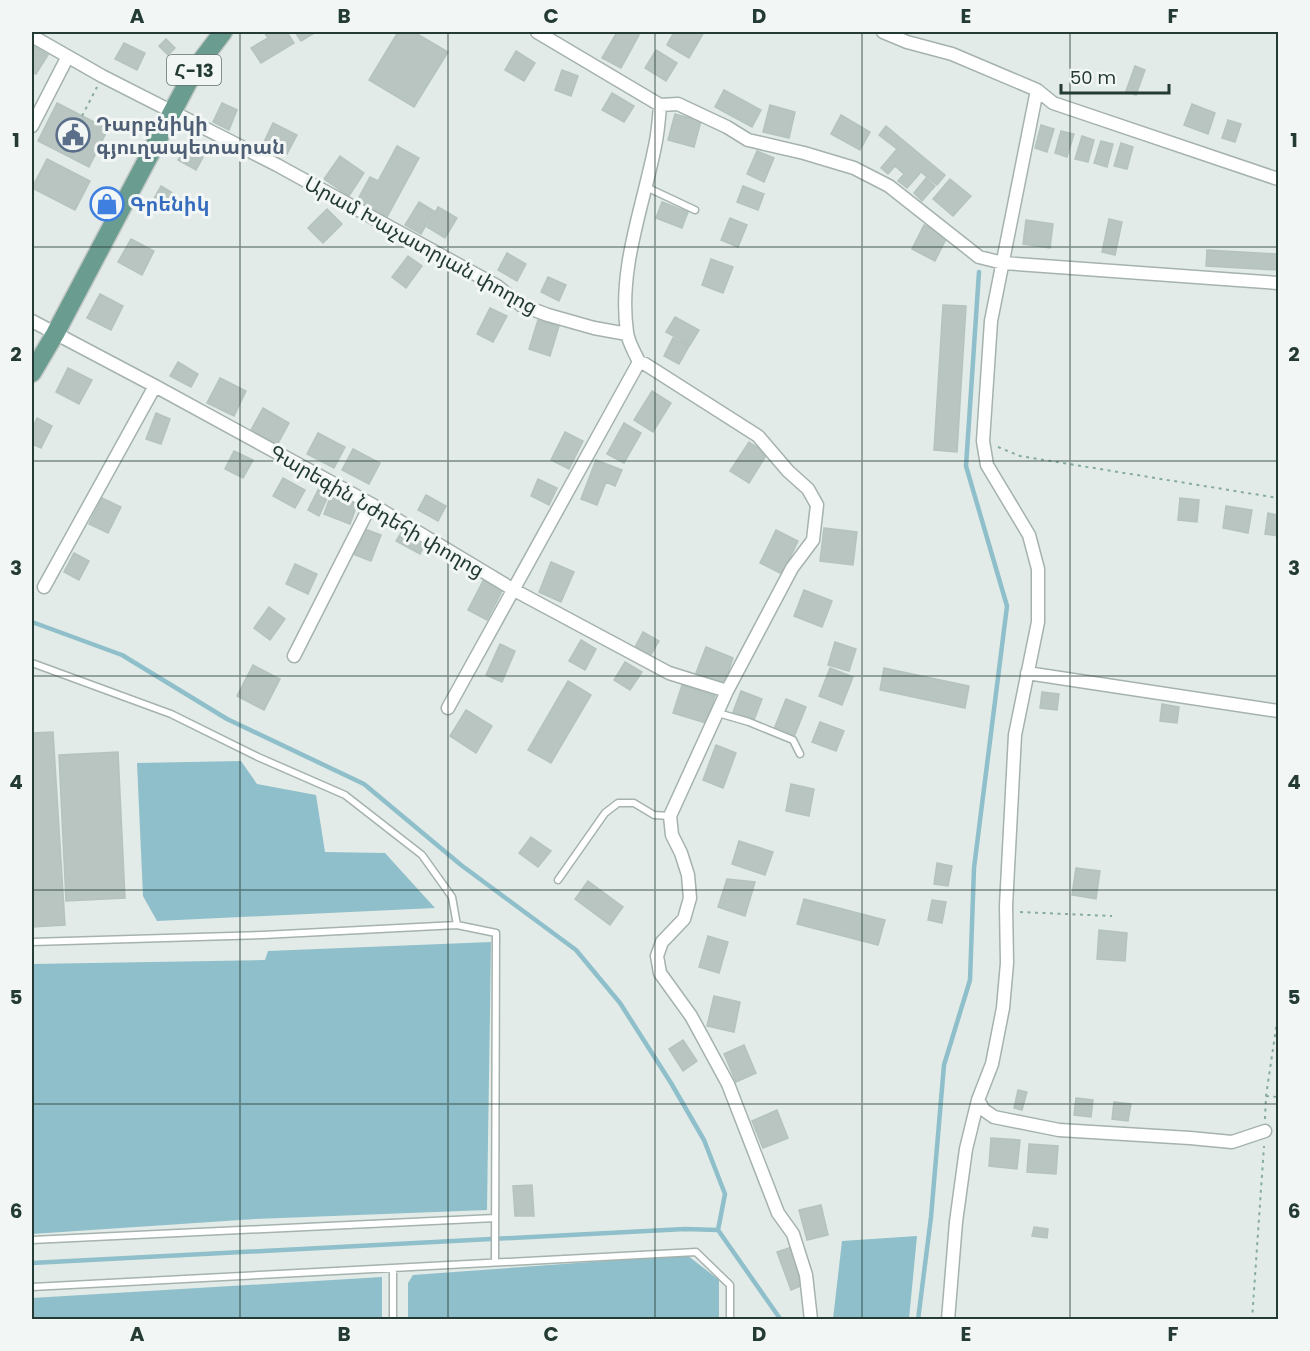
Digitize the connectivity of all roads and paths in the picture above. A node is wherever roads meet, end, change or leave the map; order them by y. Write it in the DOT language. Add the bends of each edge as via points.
graph roads {
  1 [pos="223,32"];
  2 [pos="537,32"];
  3 [pos="883,32"];
  4 [pos="32,36"];
  5 [pos="67,57"];
  6 [pos="102,76"];
  7 [pos="1037,90"];
  8 [pos="660,105"];
  9 [pos="171,112"];
  10 [pos="82,116"];
  11 [pos="32,126"];
  12 [pos="1278,179"];
  13 [pos="646,187"];
  14 [pos="695,210"];
  15 [pos="1003,263"];
  16 [pos="1278,283"];
  17 [pos="32,321"];
  18 [pos="55,334"];
  19 [pos="627,334"];
  20 [pos="639,362"];
  21 [pos="32,373"];
  22 [pos="155,386"];
  23 [pos="983,441"];
  24 [pos="1278,498"];
  25 [pos="371,504"];
  26 [pos="44,587"];
  27 [pos="514,590"];
  28 [pos="294,656"];
  29 [pos="32,663"];
  30 [pos="1027,673"];
  31 [pos="727,691"];
  32 [pos="448,708"];
  33 [pos="1278,711"];
  34 [pos="717,712"];
  35 [pos="800,754"];
  36 [pos="670,816"];
  37 [pos="558,880"];
  38 [pos="1006,906"];
  39 [pos="1112,916"];
  40 [pos="457,925"];
  41 [pos="32,942"];
  42 [pos="1278,1015"];
  43 [pos="1266,1096"];
  44 [pos="1278,1097"];
  45 [pos="978,1100"];
  46 [pos="1265,1131"];
  47 [pos="495,1218"];
  48 [pos="32,1240"];
  49 [pos="495,1262"];
  50 [pos="393,1269"];
  51 [pos="32,1287"];
  52 [pos="393,1320"];
  53 [pos="730,1320"];
  54 [pos="811,1320"];
  55 [pos="948,1320"];
  56 [pos="1252,1320"];
  1 -- 9 [label="main road, Հ-13" via="195,69"];
  2 -- 8 [label="street"];
  3 -- 7 [label="street" via="952,54"];
  4 -- 5 [label="street, Արամ Խաչատրյան փողոց"];
  5 -- 6 [label="street, Արամ Խաչատրյան փողոց"];
  5 -- 11 [label="street"];
  6 -- 9 [label="street, Արամ Խաչատրյան փողոց"];
  6 -- 10 [label="path"];
  7 -- 12 [label="street" via="1053,103"];
  7 -- 15 [label="street"];
  8 -- 13 [label="street"];
  8 -- 15 [label="street" via="678,104 748,140 854,168 889,186 979,257"];
  9 -- 18 [label="main road, Հ-13"];
  9 -- 19 [label="street, Արամ Խաչատրյան փողոց" via="277,165 496,286 521,305 570,322"];
  13 -- 14 [label="lane"];
  13 -- 19 [label="street" via="625,292"];
  15 -- 16 [label="street"];
  15 -- 23 [label="street" via="991,321"];
  17 -- 18 [label="street, Գարեգին Նժդեհի փողոց"];
  18 -- 21 [label="main road, Հ-13"];
  18 -- 22 [label="street, Գարեգին Նժդեհի փողոց"];
  19 -- 20 [label="street"];
  20 -- 27 [label="street"];
  20 -- 31 [label="street" via="758,436 808,489 817,505 813,540 792,568"];
  22 -- 25 [label="street, Գարեգին Նժդեհի փողոց"];
  22 -- 26 [label="street"];
  23 -- 24 [label="path" via="1020,456"];
  23 -- 30 [label="street" via="987,465 1029,535 1038,569 1038,622"];
  25 -- 27 [label="street, Գարեգին Նժդեհի փողոց"];
  25 -- 28 [label="street"];
  27 -- 31 [label="street, Գարեգին Նժդեհի փողոց" via="669,672"];
  27 -- 32 [label="street"];
  29 -- 40 [label="lane" via="171,714 258,758 345,795 422,855 452,897"];
  30 -- 33 [label="street"];
  30 -- 38 [label="street" via="1015,735"];
  31 -- 34 [label="street"];
  34 -- 35 [label="lane" via="793,740"];
  34 -- 36 [label="street"];
  36 -- 37 [label="lane" via="654,815 634,803 618,803 605,813"];
  36 -- 54 [label="street" via="672,835 688,875 690,898 684,919 662,942 657,956 660,973 691,1016 728,1084 778,1213 793,1234 806,1275"];
  38 -- 39 [label="path" via="1019,912"];
  38 -- 45 [label="street" via="1004,1008 992,1064"];
  40 -- 41 [label="lane"];
  40 -- 47 [label="lane" via="496,933"];
  42 -- 43 [label="path"];
  43 -- 44 [label="path"];
  43 -- 46 [label="path"];
  45 -- 46 [label="street" via="994,1117 1059,1130 1232,1142"];
  45 -- 55 [label="street" via="966,1149 956,1222"];
  46 -- 56 [label="path"];
  47 -- 48 [label="lane"];
  47 -- 49 [label="lane"];
  49 -- 50 [label="lane"];
  49 -- 53 [label="lane" via="696,1252 730,1285"];
  50 -- 51 [label="lane"];
  50 -- 52 [label="lane"];
}
